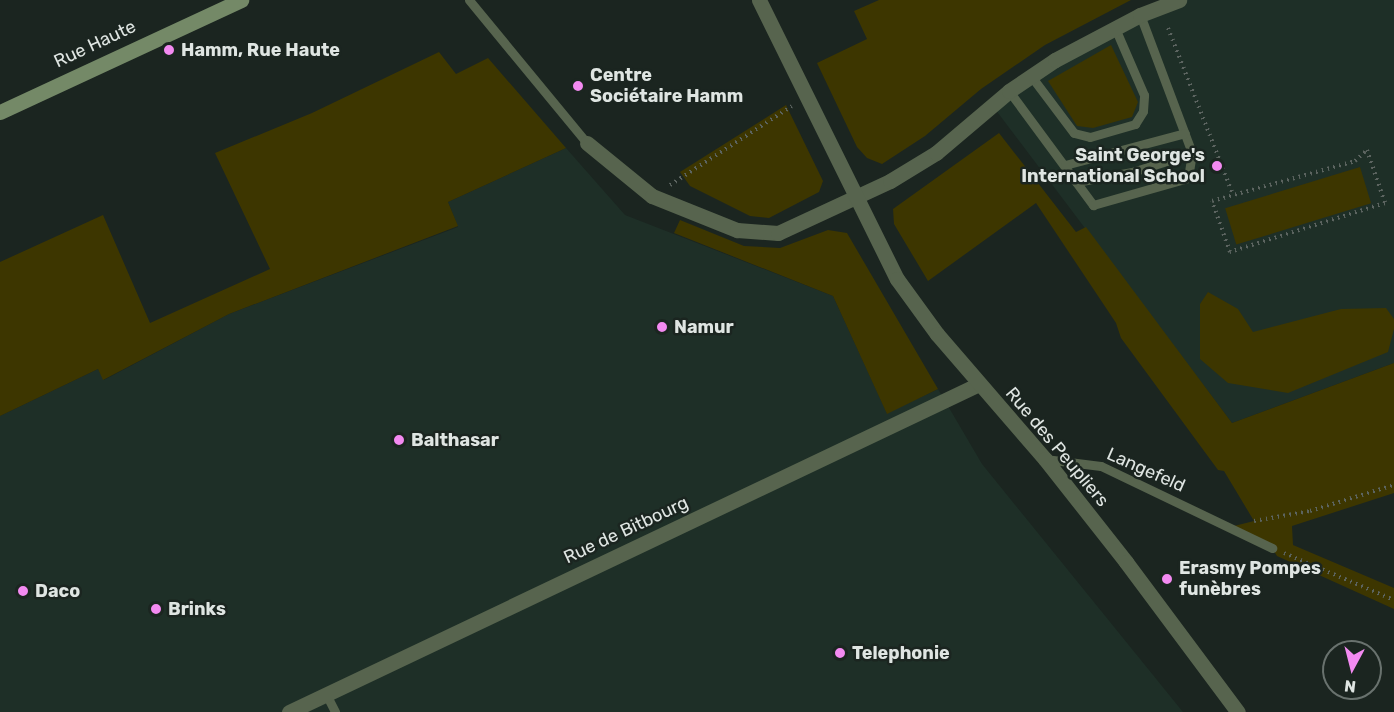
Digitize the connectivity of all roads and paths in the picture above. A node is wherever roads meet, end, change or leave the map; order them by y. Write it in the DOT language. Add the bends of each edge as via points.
graph roads {
  1 [pos="241,0"];
  2 [pos="470,0"];
  3 [pos="759,0"];
  4 [pos="1179,0"];
  5 [pos="1140,15"];
  6 [pos="1115,28"];
  7 [pos="1168,28"];
  8 [pos="1031,76"];
  9 [pos="1009,91"];
  10 [pos="806,98"];
  11 [pos="0,112"];
  12 [pos="1185,133"];
  13 [pos="587,143"];
  14 [pos="1192,153"];
  15 [pos="1065,165"];
  16 [pos="1076,182"];
  17 [pos="1234,195"];
  18 [pos="652,196"];
  19 [pos="856,200"];
  20 [pos="979,384"];
  21 [pos="1045,459"];
  22 [pos="1394,485"];
  23 [pos="1230,527"];
  24 [pos="1272,548"];
  25 [pos="1394,600"];
  26 [pos="326,694"];
  27 [pos="289,712"];
  28 [pos="335,712"];
  29 [pos="1238,712"];
  1 -- 11 [label="main road, Rue Haute"];
  2 -- 13 [label="lane"];
  3 -- 10 [label="street, Rue des Peupliers"];
  4 -- 5 [label="street"];
  5 -- 6 [label="street"];
  5 -- 12 [label="lane"];
  6 -- 8 [label="street"];
  6 -- 8 [label="lane" via="1144,95 1143,111 1135,124 1090,137 1074,133"];
  7 -- 17 [label="path"];
  8 -- 9 [label="street"];
  9 -- 15 [label="lane"];
  9 -- 19 [label="street" via="936,153"];
  10 -- 18 [label="path"];
  10 -- 19 [label="street, Rue des Peupliers"];
  12 -- 14 [label="lane"];
  12 -- 15 [label="lane"];
  13 -- 18 [label="street"];
  14 -- 16 [label="lane" via="1132,172"];
  14 -- 16 [label="lane" via="1188,178 1093,205"];
  15 -- 16 [label="lane"];
  17 -- 17 [label="path" via="1212,201 1230,252 1385,203 1367,150 1355,161"];
  18 -- 19 [label="street" via="737,230 778,233"];
  19 -- 20 [label="street, Rue des Peupliers" via="897,279"];
  20 -- 21 [label="street, Rue des Peupliers"];
  20 -- 26 [label="street, Rue de Bitbourg"];
  21 -- 23 [label="lane, Langefeld" via="1101,466"];
  21 -- 29 [label="street, Rue des Peupliers" via="1175,624"];
  22 -- 23 [label="path" via="1310,511"];
  23 -- 24 [label="lane, Langefeld"];
  24 -- 25 [label="path"];
  26 -- 27 [label="street, Rue de Bitbourg"];
  26 -- 28 [label="lane"];
}
